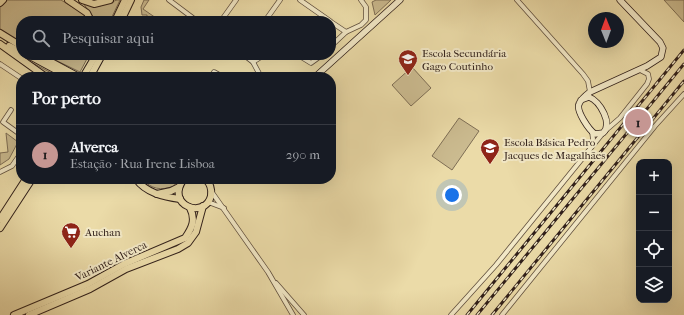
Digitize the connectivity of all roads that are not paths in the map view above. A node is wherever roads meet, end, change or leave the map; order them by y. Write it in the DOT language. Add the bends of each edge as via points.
graph roads {
  1 [pos="68,0"];
  2 [pos="82,0"];
  3 [pos="110,0"];
  4 [pos="125,0"];
  5 [pos="131,0"];
  6 [pos="169,0"];
  7 [pos="236,0"];
  8 [pos="280,0"];
  9 [pos="300,0"];
  10 [pos="361,0"];
  11 [pos="400,0"];
  12 [pos="517,0"];
  13 [pos="620,0"];
  14 [pos="88,16"];
  15 [pos="117,16"];
  16 [pos="123,16"];
  17 [pos="190,16"];
  18 [pos="225,16"];
  19 [pos="269,16"];
  20 [pos="322,16"];
  21 [pos="336,26"];
  22 [pos="346,32"];
  23 [pos="0,33"];
  24 [pos="336,41"];
  25 [pos="0,43"];
  26 [pos="16,43"];
  27 [pos="16,50"];
  28 [pos="16,55"];
  29 [pos="336,58"];
  30 [pos="23,60"];
  31 [pos="38,60"];
  32 [pos="46,60"];
  33 [pos="92,60"];
  34 [pos="94,60"];
  35 [pos="98,60"];
  36 [pos="251,60"];
  37 [pos="256,60"];
  38 [pos="305,60"];
  39 [pos="316,60"];
  40 [pos="334,60"];
  41 [pos="253,62"];
  42 [pos="0,64"];
  43 [pos="91,69"];
  44 [pos="640,70"];
  45 [pos="39,72"];
  46 [pos="63,72"];
  47 [pos="64,72"];
  48 [pos="88,72"];
  49 [pos="91,72"];
  50 [pos="258,72"];
  51 [pos="321,72"];
  52 [pos="16,75"];
  53 [pos="590,92"];
  54 [pos="684,94"];
  55 [pos="582,100"];
  56 [pos="596,102"];
  57 [pos="11,110"];
  58 [pos="16,131"];
  59 [pos="592,131"];
  60 [pos="604,132"];
  61 [pos="589,150"];
  62 [pos="16,160"];
  63 [pos="0,172"];
  64 [pos="23,184"];
  65 [pos="29,184"];
  66 [pos="141,184"];
  67 [pos="181,184"];
  68 [pos="208,184"];
  69 [pos="211,184"];
  70 [pos="179,187"];
  71 [pos="210,188"];
  72 [pos="157,194"];
  73 [pos="180,199"];
  74 [pos="205,204"];
  75 [pos="190,208"];
  76 [pos="224,208"];
  77 [pos="0,220"];
  78 [pos="0,228"];
  79 [pos="274,282"];
  80 [pos="14,315"];
  81 [pos="29,315"];
  82 [pos="293,315"];
  83 [pos="304,315"];
  84 [pos="451,315"];
  85 [pos="502,315"];
  1 -- 14 [label="main road"];
  2 -- 3 [label="main road" via="94,4"];
  4 -- 15 [label="main road"];
  5 -- 16 [label="main road"];
  6 -- 17 [label="street"];
  7 -- 18 [label="street"];
  8 -- 19 [label="street"];
  9 -- 20 [label="street"];
  10 -- 22 [label="street" via="365,4 366,20"];
  11 -- 29 [label="street"];
  12 -- 53 [label="street" via="583,74 588,81"];
  13 -- 44 [label="street" via="663,48 661,57"];
  21 -- 22 [label="street"];
  22 -- 24 [label="street"];
  23 -- 26 [label="main road"];
  25 -- 27 [label="main road"];
  25 -- 28 [label="main road"];
  30 -- 45 [label="main road"];
  31 -- 46 [label="main road"];
  32 -- 47 [label="main road"];
  33 -- 43 [label="main road"];
  34 -- 43 [label="main road"];
  35 -- 43 [label="main road"];
  36 -- 41 [label="street"];
  37 -- 41 [label="street"];
  38 -- 39 [label="street" via="309,63"];
  40 -- 51 [label="street"];
  41 -- 50 [label="street"];
  42 -- 52 [label="street"];
  43 -- 48 [label="main road"];
  43 -- 49 [label="main road"];
  44 -- 53 [label="street"];
  44 -- 60 [label="street" via="648,74 647,84 620,118"];
  53 -- 55 [label="street"];
  53 -- 56 [label="street"];
  54 -- 85 [label="street" via="635,150"];
  55 -- 56 [label="street" via="589,97"];
  55 -- 59 [label="street" via="579,103 579,110"];
  56 -- 60 [label="street" via="608,122"];
  57 -- 58 [label="street" via="3,122"];
  59 -- 60 [label="street" via="597,134"];
  59 -- 61 [label="street" via="593,139"];
  60 -- 61 [label="street"];
  61 -- 84 [label="street"];
  62 -- 63 [label="street" via="10,168"];
  64 -- 77 [label="main road"];
  65 -- 78 [label="main road"];
  66 -- 72 [label="main road"];
  67 -- 70 [label="main road"];
  68 -- 71 [label="main road"];
  69 -- 71 [label="street"];
  70 -- 72 [label="main road"];
  70 -- 73 [label="main road"];
  71 -- 74 [label="main road, Variante Alverca"];
  71 -- 76 [label="street"];
  72 -- 73 [label="main road"];
  73 -- 75 [label="main road"];
  74 -- 75 [label="main road"];
  74 -- 76 [label="street"];
  74 -- 81 [label="main road, Variante Alverca" via="196,232 188,243"];
  75 -- 80 [label="main road, Variante Alverca" via="193,224 185,238 124,264 88,284"];
  76 -- 79 [label="street"];
  79 -- 82 [label="street"];
  79 -- 83 [label="street"];
}
